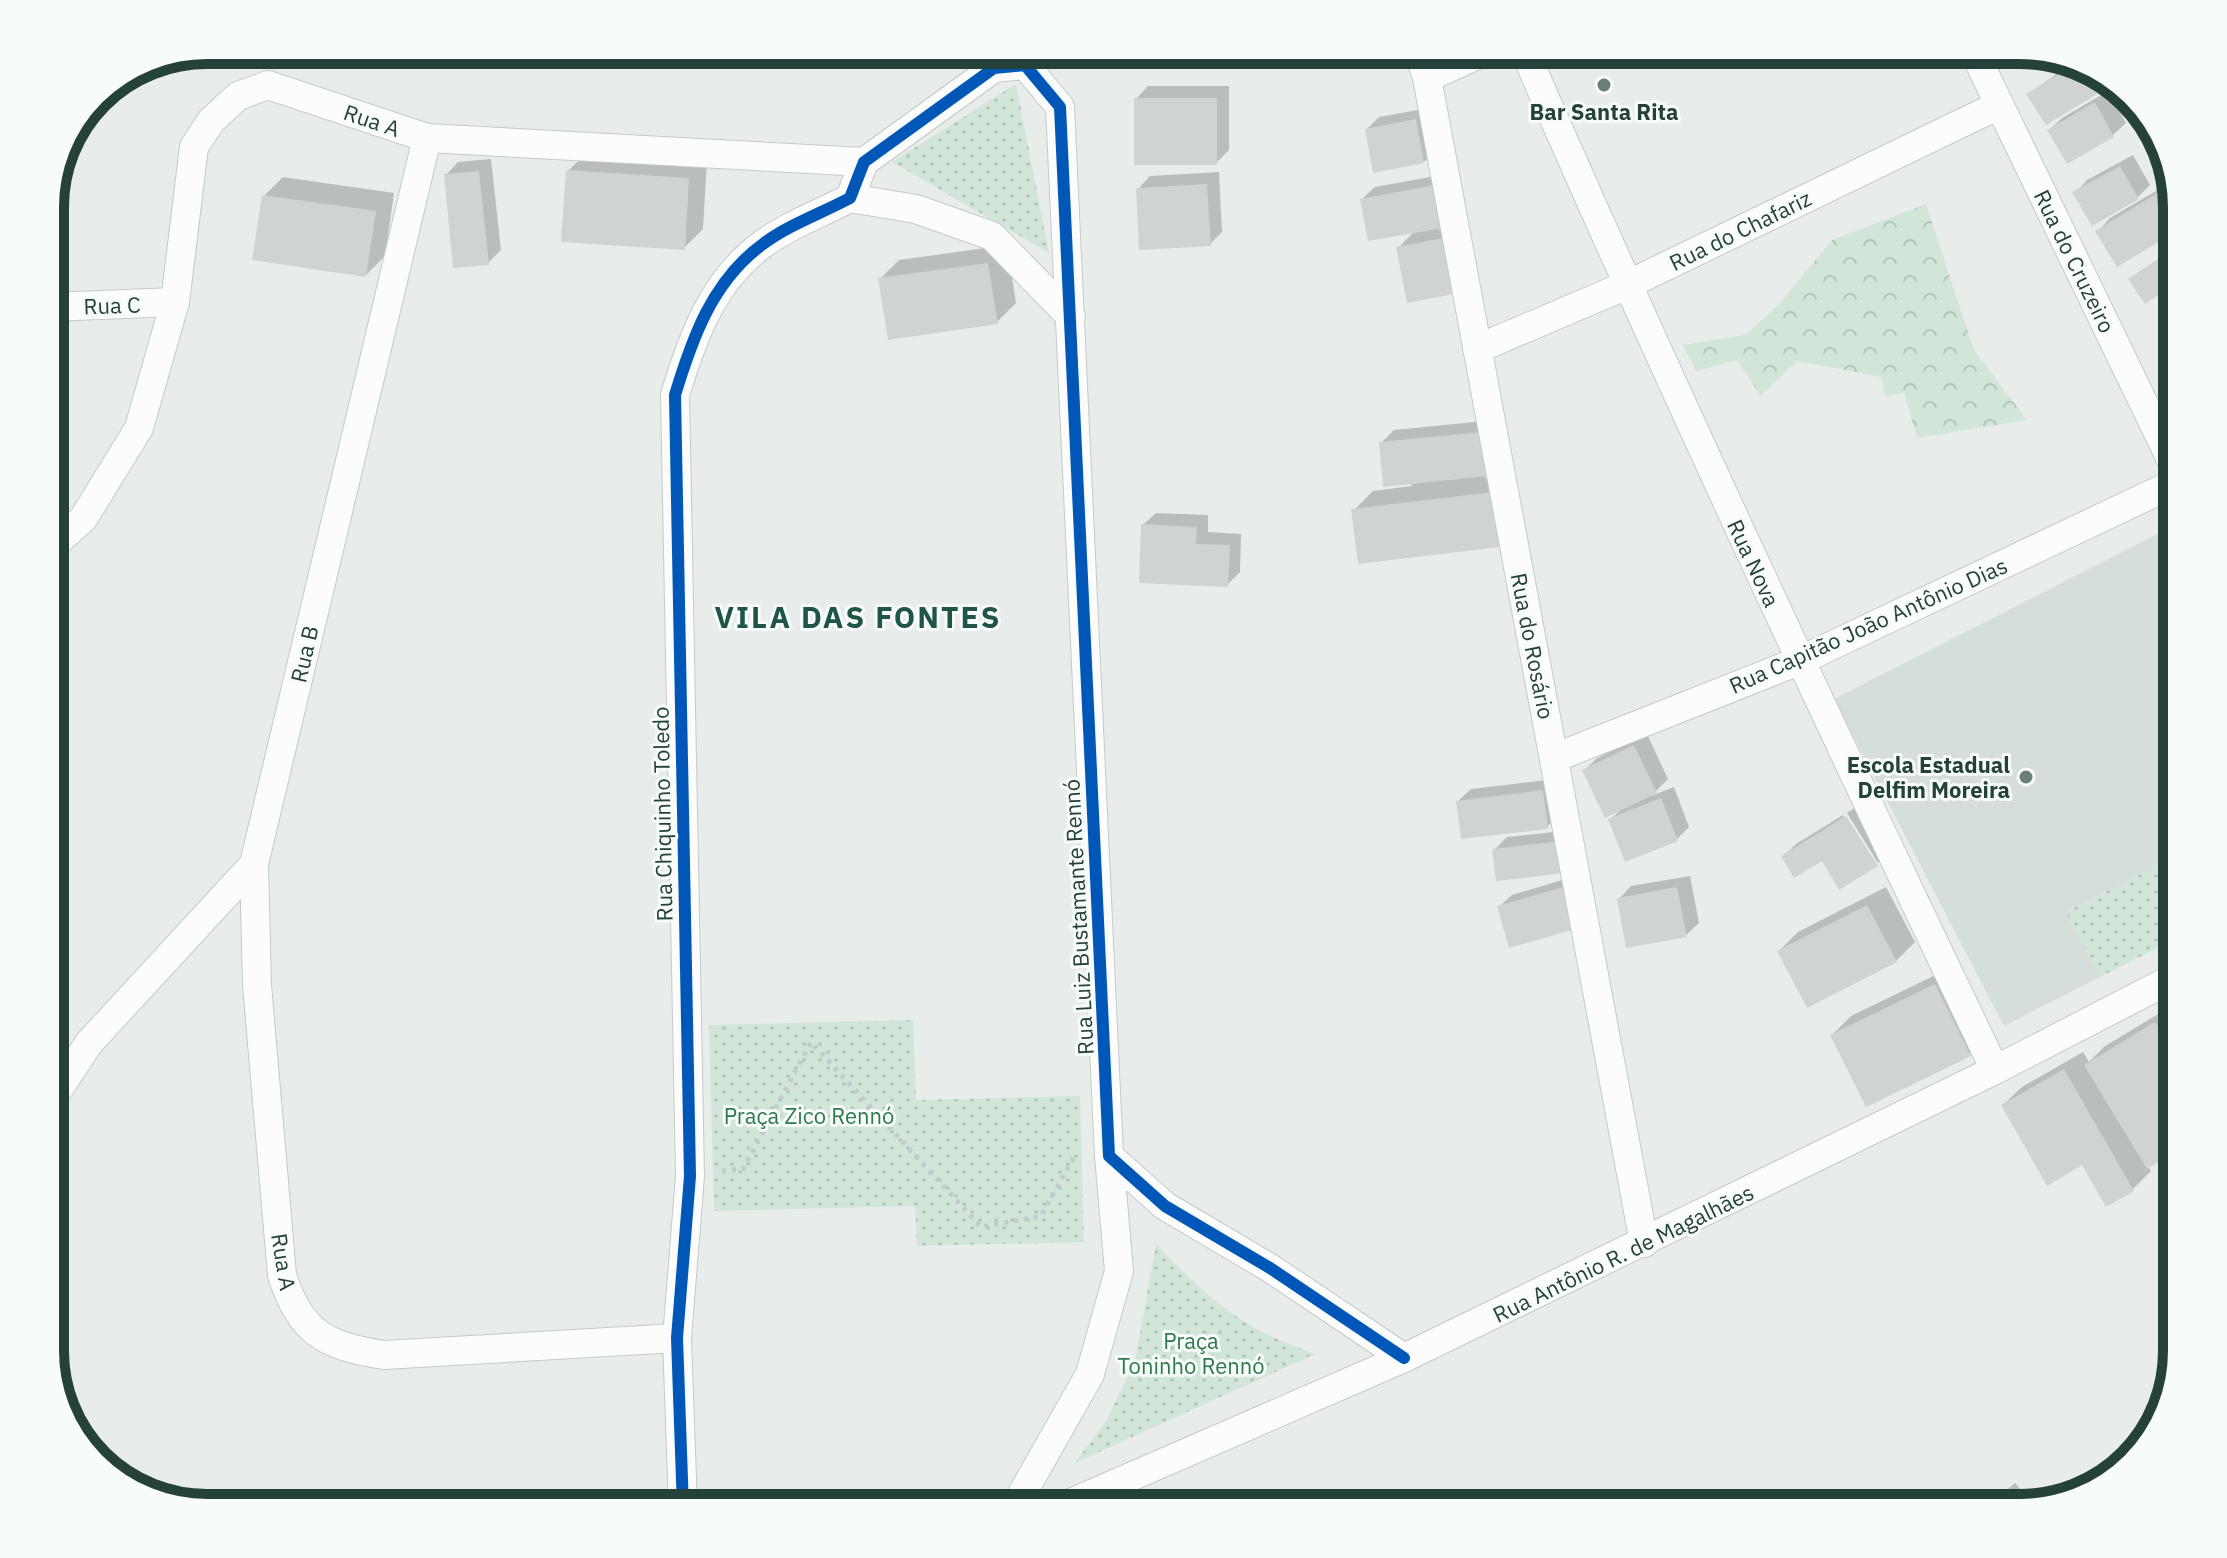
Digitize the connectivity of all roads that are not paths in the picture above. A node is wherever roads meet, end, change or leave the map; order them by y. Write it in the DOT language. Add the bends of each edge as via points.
graph roads {
  1 [pos="1422,64"];
  2 [pos="1458,64"];
  3 [pos="1530,64"];
  4 [pos="1980,64"];
  5 [pos="1427,78"];
  6 [pos="1999,105"];
  7 [pos="427,138"];
  8 [pos="864,162"];
  9 [pos="850,198"];
  10 [pos="1627,285"];
  11 [pos="175,302"];
  12 [pos="64,306"];
  13 [pos="1071,317"];
  14 [pos="1477,349"];
  15 [pos="2163,443"];
  16 [pos="2163,489"];
  17 [pos="64,536"];
  18 [pos="1799,661"];
  19 [pos="1554,758"];
  20 [pos="254,864"];
  21 [pos="2163,983"];
  22 [pos="1995,1070"];
  23 [pos="64,1081"];
  24 [pos="1109,1156"];
  25 [pos="1644,1243"];
  26 [pos="677,1338"];
  27 [pos="1404,1358"];
  28 [pos="683,1494"];
  29 [pos="1022,1494"];
  30 [pos="1091,1494"];
  1 -- 5 [label="street, Rua do Rosário"];
  2 -- 5 [label="street"];
  3 -- 10 [label="street, Rua Nova"];
  4 -- 6 [label="street, Rua do Cruzeiro"];
  5 -- 14 [label="street, Rua do Rosário"];
  6 -- 10 [label="street, Rua do Chafariz"];
  6 -- 15 [label="street, Rua do Cruzeiro"];
  7 -- 8 [label="street, Rua A"];
  7 -- 11 [label="street, Rua A" via="268,85 238,96 211,121 194,147"];
  7 -- 20 [label="street, Rua B"];
  8 -- 9 [label="street"];
  8 -- 13 [label="street, Rua Luiz Bustamante Rennó" via="994,68 1025,65 1060,107"];
  9 -- 13 [label="street" via="916,209 992,236"];
  9 -- 26 [label="street, Rua Chiquinho Toledo" via="763,244 723,284 696,328 675,395 690,1176"];
  10 -- 14 [label="street, Rua do Chafariz"];
  10 -- 18 [label="street, Rua Nova"];
  11 -- 12 [label="street, Rua C"];
  11 -- 17 [label="street, Rua A" via="139,428 83,519"];
  13 -- 24 [label="street, Rua Luiz Bustamante Rennó"];
  14 -- 19 [label="street, Rua do Rosário"];
  16 -- 18 [label="street, Rua Capitão João Antônio Dias"];
  18 -- 19 [label="street, Rua Capitão João Antônio Dias"];
  18 -- 22 [label="street, Rua Nova"];
  19 -- 25 [label="street, Rua do Rosário"];
  20 -- 23 [label="street, Rua B" via="89,1043"];
  20 -- 26 [label="street, Rua A" via="257,985 282,1275 292,1306 320,1336 352,1350 384,1355"];
  21 -- 22 [label="street, Rua Antônio R. de Magalhães"];
  22 -- 25 [label="street, Rua Antônio R. de Magalhães"];
  24 -- 27 [label="street" via="1165,1206 1270,1268"];
  24 -- 29 [label="street" via="1119,1271 1090,1374"];
  25 -- 27 [label="street, Rua Antônio R. de Magalhães"];
  26 -- 28 [label="street, Rua Chiquinho Toledo"];
  27 -- 30 [label="street, Rua Antônio R. de Magalhães"];
}
